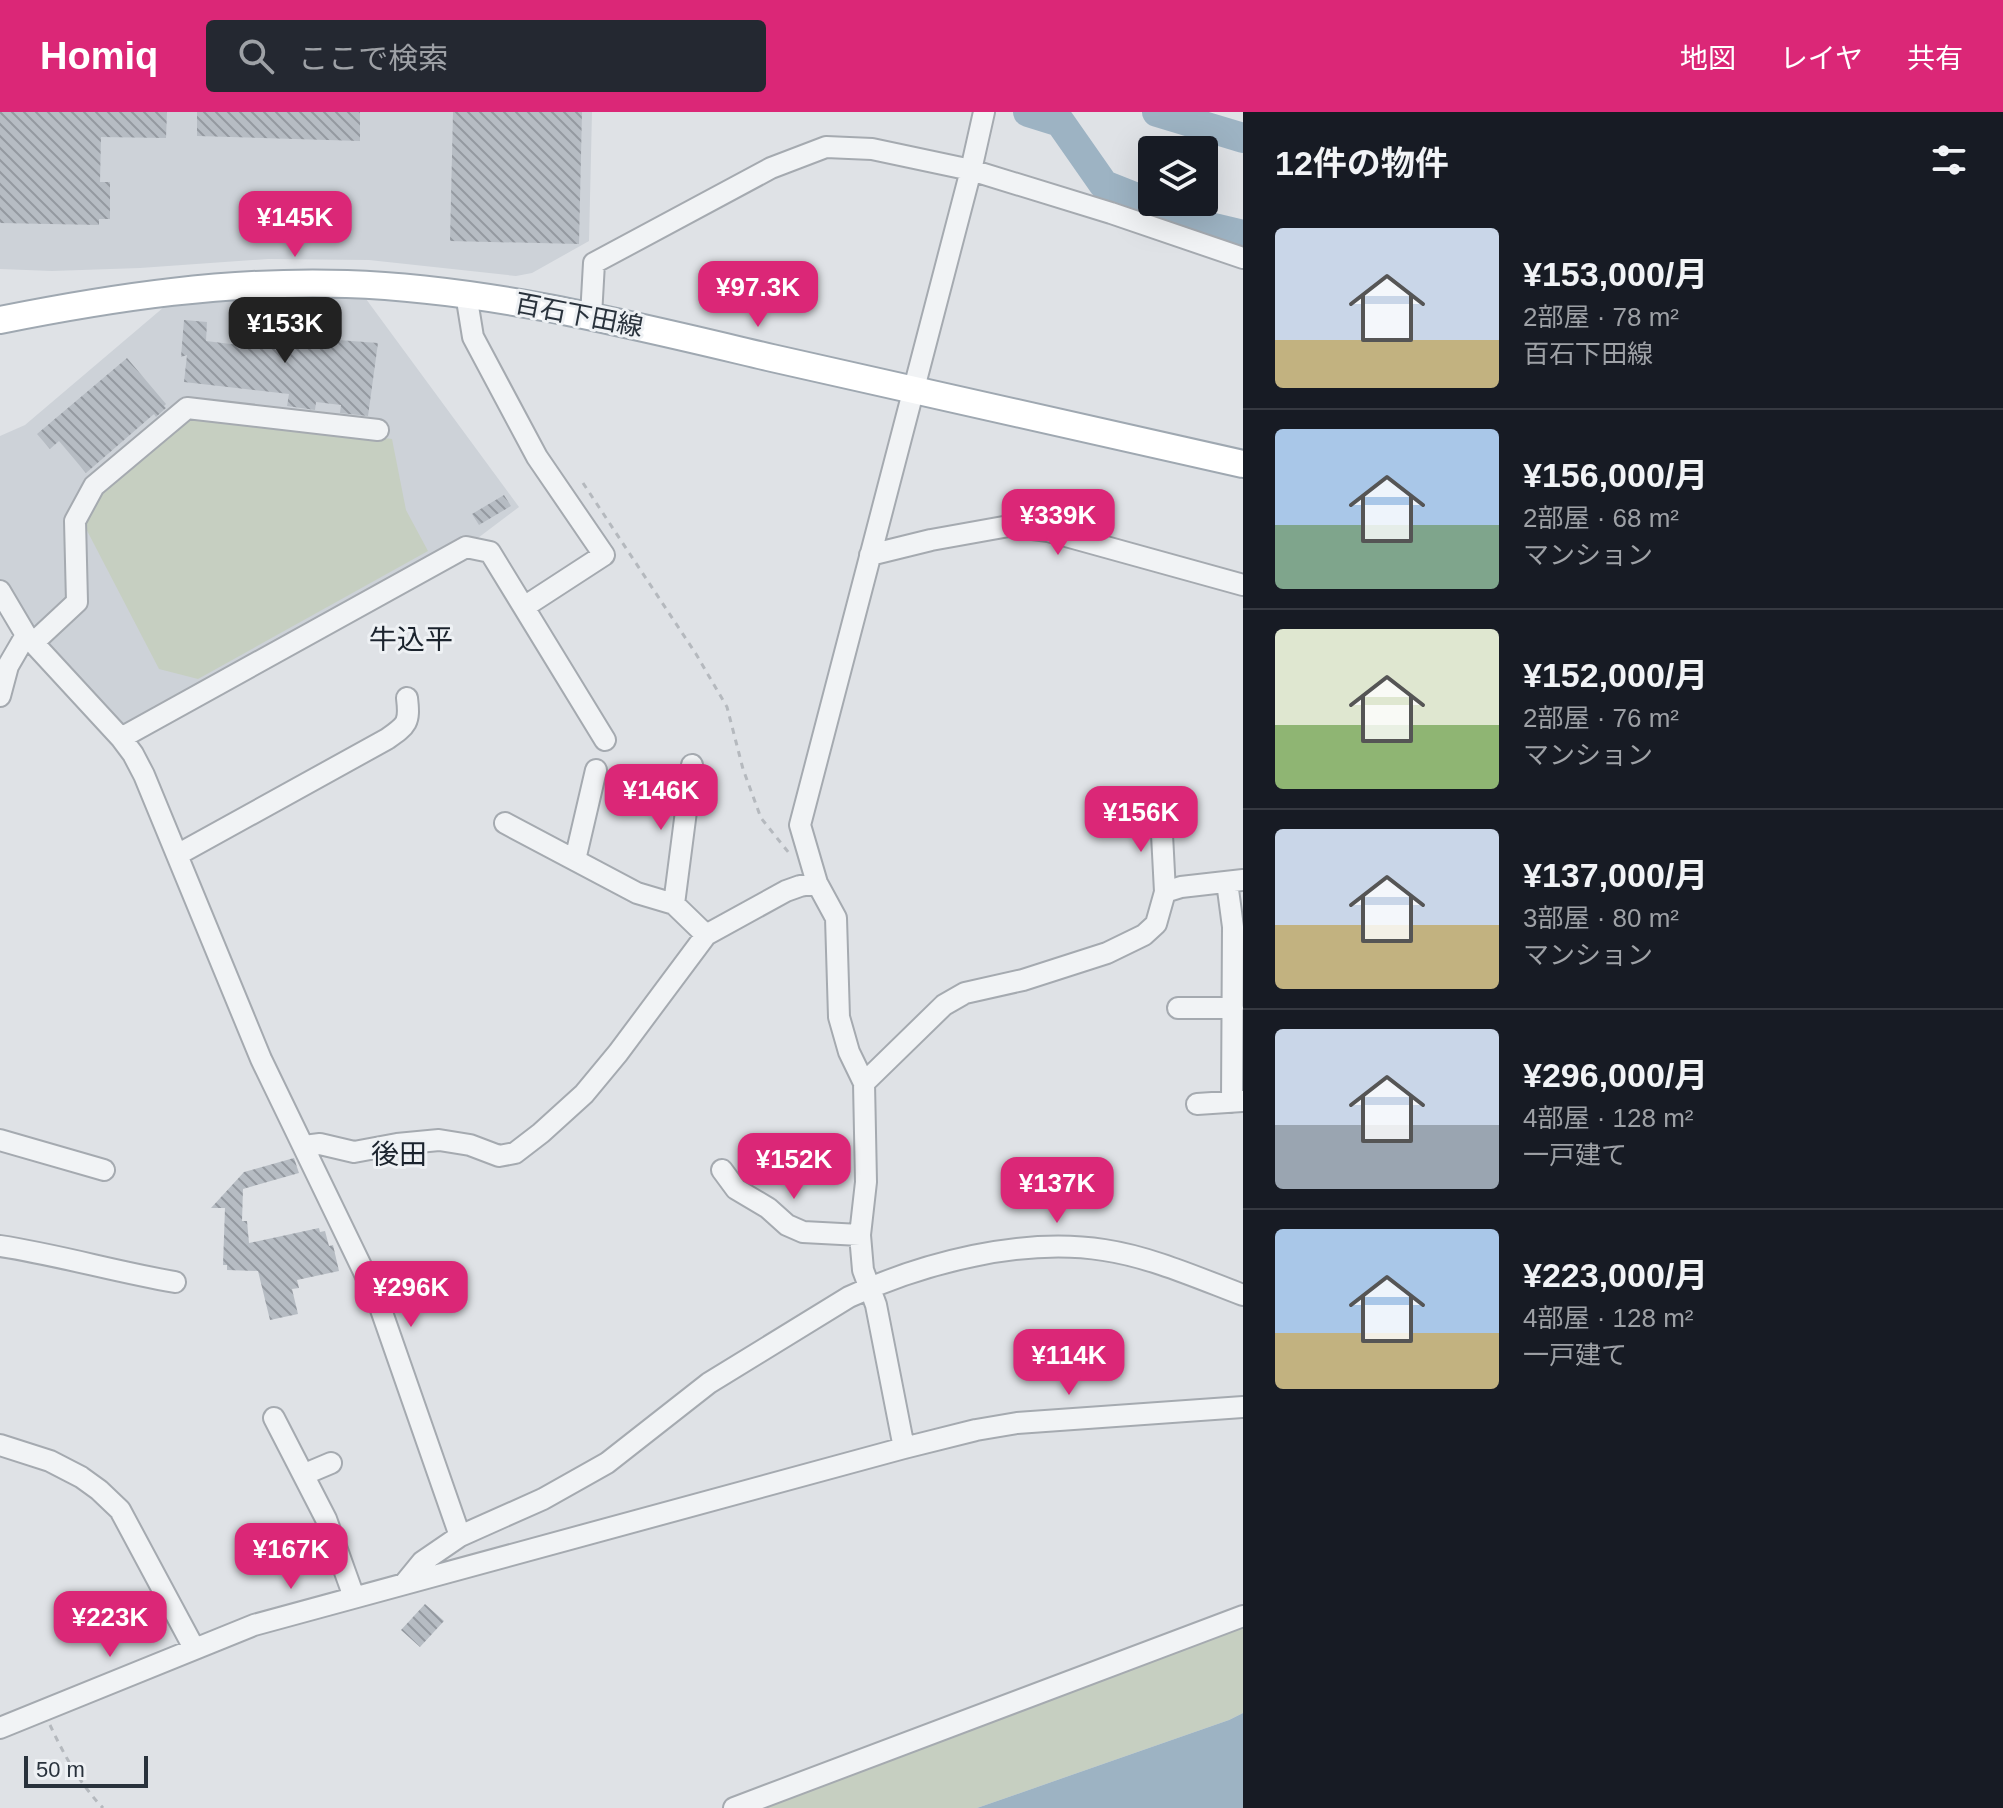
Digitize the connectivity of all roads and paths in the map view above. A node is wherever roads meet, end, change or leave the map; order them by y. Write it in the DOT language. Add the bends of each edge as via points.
graph roads {
  1 [pos="984,112"];
  2 [pos="971,170"];
  3 [pos="1243,258"];
  4 [pos="466,294"];
  5 [pos="591,316"];
  6 [pos="0,320"];
  7 [pos="913,390"];
  8 [pos="378,430"];
  9 [pos="1243,464"];
  10 [pos="583,483"];
  11 [pos="870,555"];
  12 [pos="1243,585"];
  13 [pos="0,591"];
  14 [pos="524,607"];
  15 [pos="29,639"];
  16 [pos="0,696"];
  17 [pos="407,698"];
  18 [pos="121,738"];
  19 [pos="605,740"];
  20 [pos="692,765"];
  21 [pos="596,770"];
  22 [pos="1161,815"];
  23 [pos="505,823"];
  24 [pos="177,855"];
  25 [pos="575,860"];
  26 [pos="1235,881"];
  27 [pos="809,884"];
  28 [pos="1165,892"];
  29 [pos="674,904"];
  30 [pos="706,935"];
  31 [pos="1178,1008"];
  32 [pos="1233,1008"];
  33 [pos="864,1083"];
  34 [pos="1237,1102"];
  35 [pos="1197,1104"];
  36 [pos="0,1140"];
  37 [pos="304,1146"];
  38 [pos="104,1170"];
  39 [pos="722,1170"];
  40 [pos="860,1235"];
  41 [pos="0,1246"];
  42 [pos="175,1282"];
  43 [pos="869,1288"];
  44 [pos="1243,1295"];
  45 [pos="1243,1407"];
  46 [pos="274,1418"];
  47 [pos="0,1445"];
  48 [pos="904,1448"];
  49 [pos="331,1463"];
  50 [pos="305,1474"];
  51 [pos="460,1536"];
  52 [pos="404,1584"];
  53 [pos="354,1597"];
  54 [pos="1243,1616"];
  55 [pos="194,1648"];
  56 [pos="43,1711"];
  57 [pos="0,1728"];
  58 [pos="103,1808"];
  59 [pos="734,1808"];
  1 -- 2 [label="street"];
  2 -- 3 [label="street"];
  2 -- 5 [label="street" via="872,149 826,147 771,168 594,263"];
  2 -- 7 [label="street"];
  4 -- 5 [label="main road, 百石下田線"];
  4 -- 6 [label="main road, 百石下田線" via="345,284 230,285 109,298"];
  4 -- 14 [label="street" via="473,337 530,444 604,555"];
  5 -- 7 [label="main road, 百石下田線"];
  7 -- 9 [label="main road, 百石下田線"];
  7 -- 11 [label="street"];
  8 -- 15 [label="street" via="187,408 94,486 75,521 77,602"];
  10 -- 27 [label="path" via="727,707 761,818"];
  11 -- 12 [label="street" via="1009,526 1048,531"];
  11 -- 27 [label="street" via="800,825"];
  13 -- 15 [label="street"];
  14 -- 18 [label="street" via="490,552 466,547"];
  14 -- 19 [label="street"];
  15 -- 16 [label="street" via="8,666"];
  15 -- 18 [label="street"];
  17 -- 24 [label="street" via="405,726 387,739"];
  18 -- 24 [label="street" via="144,775"];
  20 -- 29 [label="street"];
  21 -- 25 [label="street"];
  22 -- 28 [label="street"];
  23 -- 25 [label="street"];
  24 -- 37 [label="street" via="261,1059"];
  25 -- 29 [label="street" via="637,893"];
  26 -- 28 [label="street"];
  26 -- 32 [label="street"];
  27 -- 30 [label="street"];
  27 -- 33 [label="street" via="836,918 839,1017"];
  28 -- 33 [label="street" via="1156,924 1144,935 1107,953 965,993 944,1005"];
  29 -- 30 [label="street"];
  30 -- 37 [label="street" via="584,1094 515,1153 499,1156 439,1140 354,1152"];
  31 -- 32 [label="street"];
  32 -- 34 [label="street"];
  33 -- 40 [label="street" via="866,1182"];
  34 -- 35 [label="street"];
  36 -- 38 [label="street"];
  37 -- 51 [label="street" via="378,1301"];
  39 -- 40 [label="street" via="736,1189 787,1225 803,1232"];
  40 -- 43 [label="street"];
  41 -- 42 [label="street"];
  43 -- 44 [label="street" via="975,1254 1068,1246 1106,1250"];
  43 -- 48 [label="street"];
  43 -- 51 [label="street" via="709,1383 607,1463"];
  45 -- 48 [label="street" via="1017,1423"];
  46 -- 50 [label="street"];
  47 -- 55 [label="street" via="81,1477 120,1510"];
  48 -- 52 [label="street"];
  49 -- 50 [label="street"];
  50 -- 53 [label="street"];
  51 -- 52 [label="street" via="422,1562"];
  52 -- 53 [label="street"];
  53 -- 55 [label="street"];
  54 -- 59 [label="street"];
  55 -- 56 [label="street"];
  56 -- 57 [label="street"];
  56 -- 58 [label="path" via="62,1752"];
}
